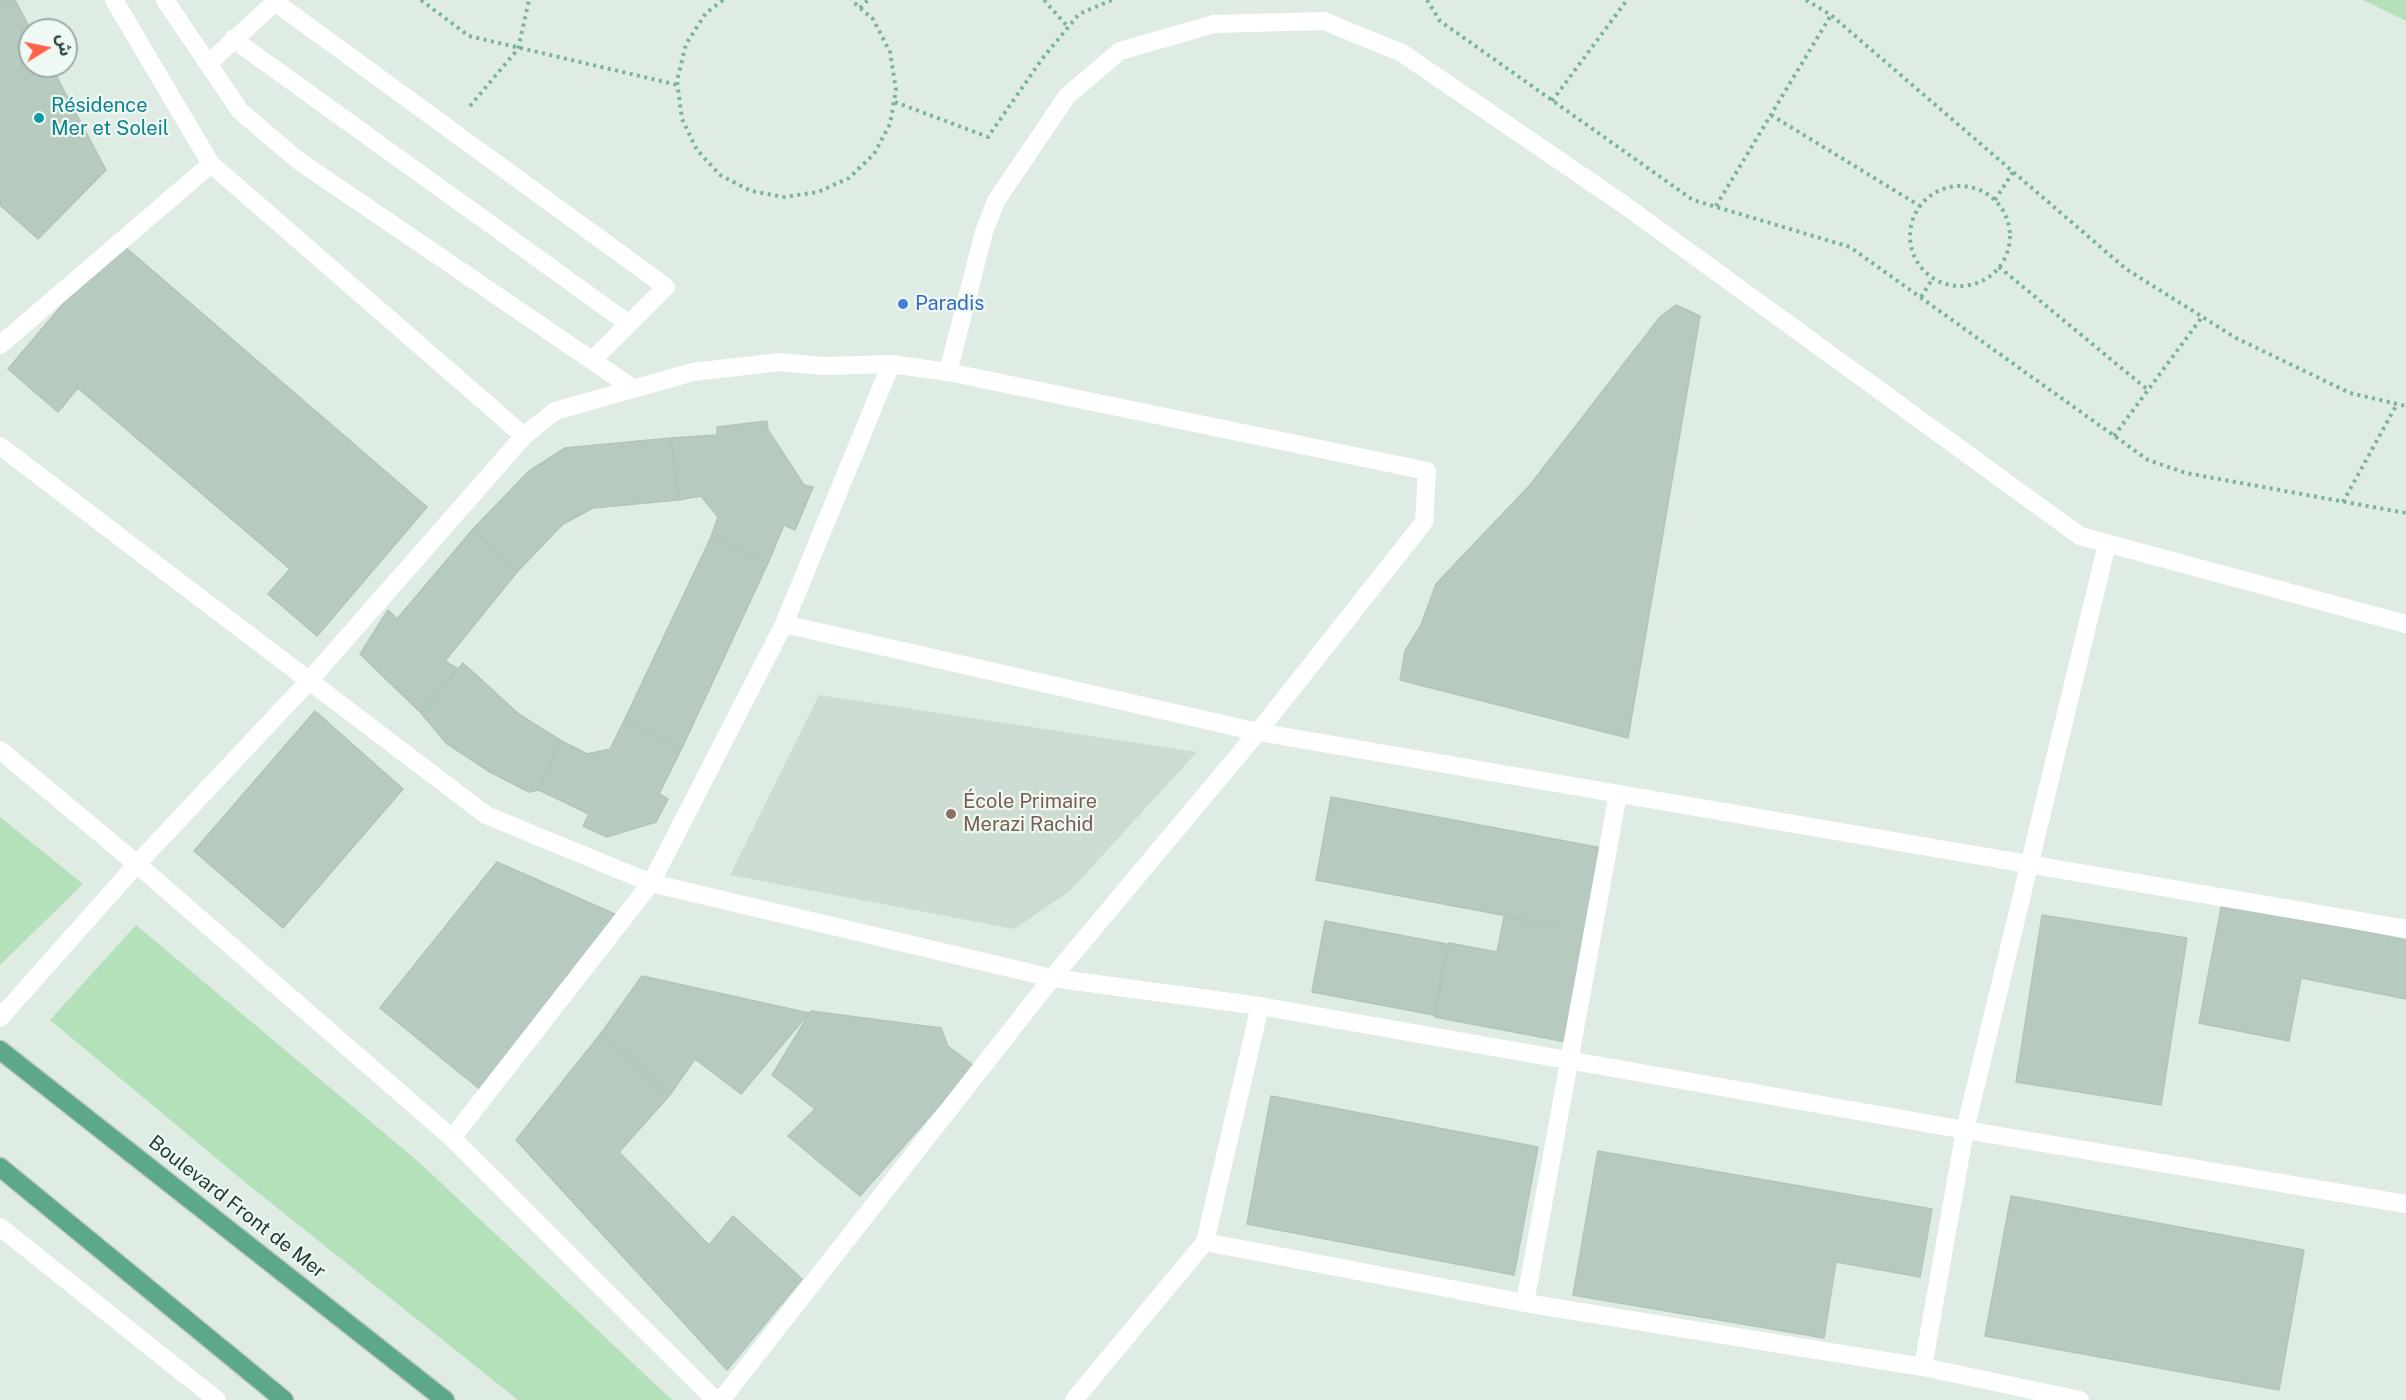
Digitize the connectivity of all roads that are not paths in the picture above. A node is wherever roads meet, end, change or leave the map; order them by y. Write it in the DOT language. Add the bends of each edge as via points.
graph roads {
  1 [pos="114,0"];
  2 [pos="165,0"];
  3 [pos="233,39"];
  4 [pos="208,64"];
  5 [pos="211,164"];
  6 [pos="629,324"];
  7 [pos="0,345"];
  8 [pos="592,360"];
  9 [pos="891,364"];
  10 [pos="948,372"];
  11 [pos="634,388"];
  12 [pos="524,436"];
  13 [pos="0,446"];
  14 [pos="2107,544"];
  15 [pos="784,624"];
  16 [pos="2406,624"];
  17 [pos="308,682"];
  18 [pos="1258,732"];
  19 [pos="0,750"];
  20 [pos="1618,794"];
  21 [pos="2030,863"];
  22 [pos="137,864"];
  23 [pos="651,884"];
  24 [pos="2406,929"];
  25 [pos="1052,978"];
  26 [pos="1260,1006"];
  27 [pos="0,1018"];
  28 [pos="0,1050"];
  29 [pos="1569,1061"];
  30 [pos="1965,1130"];
  31 [pos="452,1138"];
  32 [pos="0,1167"];
  33 [pos="2406,1204"];
  34 [pos="0,1227"];
  35 [pos="1205,1242"];
  36 [pos="1525,1303"];
  37 [pos="1923,1367"];
  38 [pos="217,1400"];
  39 [pos="284,1400"];
  40 [pos="445,1400"];
  41 [pos="715,1400"];
  42 [pos="721,1400"];
  43 [pos="1074,1400"];
  44 [pos="2080,1400"];
  1 -- 5 [label="street"];
  2 -- 4 [label="street"];
  3 -- 4 [label="street"];
  3 -- 6 [label="street"];
  3 -- 6 [label="street" via="275,2 666,287"];
  4 -- 8 [label="street" via="240,111 299,161"];
  5 -- 7 [label="street"];
  5 -- 12 [label="street"];
  6 -- 8 [label="street"];
  8 -- 11 [label="street"];
  9 -- 10 [label="street"];
  9 -- 11 [label="street" via="823,366 780,362 693,372"];
  9 -- 15 [label="street"];
  10 -- 14 [label="street" via="984,232 996,201 1067,96 1120,51 1214,24 1324,21 1402,53 1623,204 2080,536"];
  10 -- 18 [label="street" via="1427,471 1424,522"];
  11 -- 12 [label="street" via="555,411"];
  12 -- 17 [label="street"];
  13 -- 17 [label="street"];
  14 -- 16 [label="street"];
  14 -- 21 [label="street"];
  15 -- 18 [label="street"];
  15 -- 23 [label="street"];
  17 -- 22 [label="street"];
  17 -- 23 [label="street" via="486,815"];
  18 -- 20 [label="street"];
  18 -- 25 [label="street"];
  19 -- 22 [label="street"];
  20 -- 21 [label="street"];
  20 -- 29 [label="street"];
  21 -- 24 [label="street"];
  21 -- 30 [label="street"];
  22 -- 27 [label="street"];
  22 -- 31 [label="street"];
  23 -- 25 [label="street"];
  23 -- 31 [label="street"];
  25 -- 26 [label="street"];
  25 -- 42 [label="street"];
  26 -- 29 [label="street"];
  26 -- 35 [label="street"];
  28 -- 40 [label="main road, Boulevard Front de Mer"];
  29 -- 30 [label="street"];
  29 -- 36 [label="street"];
  30 -- 33 [label="street"];
  30 -- 37 [label="street"];
  31 -- 41 [label="street"];
  32 -- 39 [label="main road"];
  34 -- 38 [label="street"];
  35 -- 36 [label="street"];
  35 -- 43 [label="street"];
  36 -- 37 [label="street"];
  37 -- 44 [label="street"];
}
